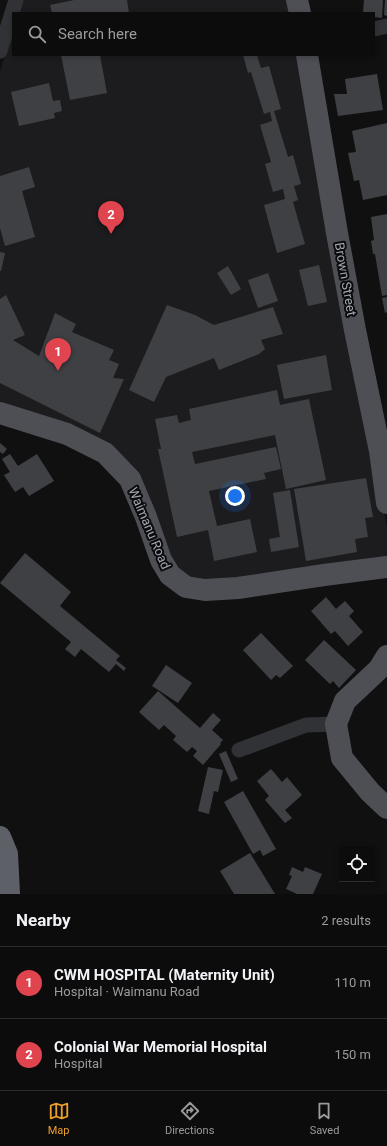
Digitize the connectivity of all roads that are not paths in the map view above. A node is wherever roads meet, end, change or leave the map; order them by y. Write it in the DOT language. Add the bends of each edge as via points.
graph roads {
  1 [pos="16,0"];
  2 [pos="298,0"];
  3 [pos="12,12"];
  4 [pos="300,12"];
  5 [pos="12,13"];
  6 [pos="387,26"];
  7 [pos="375,29"];
  8 [pos="0,51"];
  9 [pos="307,56"];
  10 [pos="0,413"];
  11 [pos="387,503"];
  12 [pos="387,567"];
  13 [pos="387,656"];
  14 [pos="336,724"];
  15 [pos="239,750"];
  16 [pos="387,808"];
  17 [pos="0,837"];
  18 [pos="9,894"];
  1 -- 3 [label="street"];
  2 -- 4 [label="main road"];
  5 -- 8 [label="street"];
  6 -- 7 [label="street"];
  9 -- 11 [label="main road, Brown Street" via="338,240 380,451"];
  10 -- 12 [label="main road, Waimanu Road" via="67,434 105,452 130,479 161,560 170,575 186,587 205,590 238,588"];
  13 -- 14 [label="main road" via="378,669 345,701"];
  14 -- 15 [label="street" via="306,725"];
  14 -- 16 [label="main road" via="342,758"];
  17 -- 18 [label="highway" via="7,854"];
}
